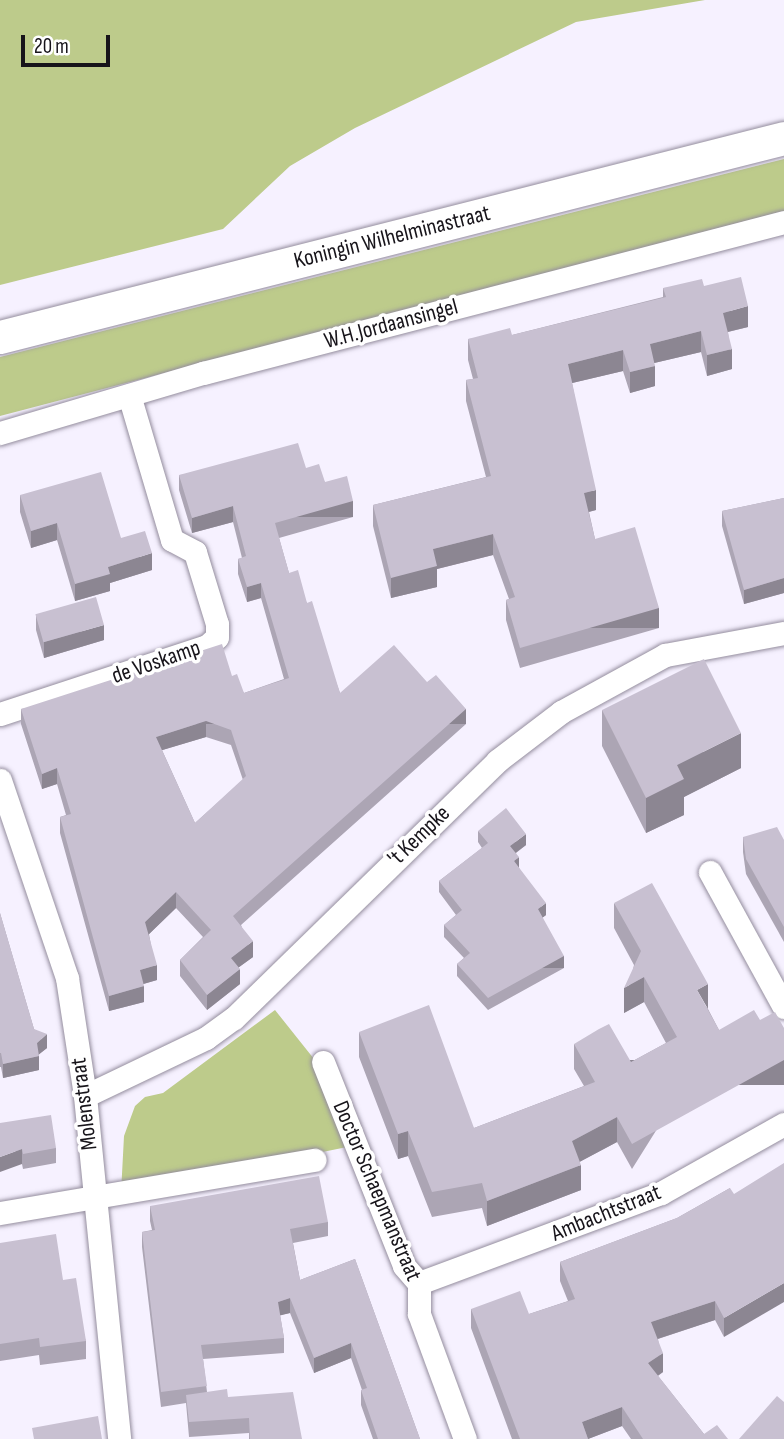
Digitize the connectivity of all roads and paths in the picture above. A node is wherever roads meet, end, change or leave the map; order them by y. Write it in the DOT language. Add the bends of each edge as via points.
graph roads {
  1 [pos="784,138"];
  2 [pos="784,222"];
  3 [pos="0,337"];
  4 [pos="129,395"];
  5 [pos="0,433"];
  6 [pos="784,632"];
  7 [pos="0,714"];
  8 [pos="1,788"];
  9 [pos="710,872"];
  10 [pos="784,1007"];
  11 [pos="323,1062"];
  12 [pos="85,1096"];
  13 [pos="784,1124"];
  14 [pos="315,1160"];
  15 [pos="95,1199"];
  16 [pos="0,1213"];
  17 [pos="419,1283"];
  18 [pos="119,1439"];
  19 [pos="465,1439"];
  1 -- 3 [label="main road, Koningin Wilhelminastraat"];
  2 -- 4 [label="street, W.H.Jordaansingel"];
  4 -- 5 [label="street, W.H.Jordaansingel"];
  4 -- 7 [label="street, de Voskamp" via="172,540 195,552 217,624 216,637 207,646"];
  6 -- 12 [label="street, 't Kempke" via="665,655 561,712 497,761 234,1018 206,1038"];
  8 -- 12 [label="street, Molenstraat" via="67,978"];
  9 -- 10 [label="street"];
  11 -- 17 [label="street, Doctor Schaepmanstraat" via="404,1266"];
  12 -- 15 [label="street, Molenstraat"];
  13 -- 17 [label="street, Ambachtstraat" via="661,1193"];
  14 -- 15 [label="street, Doctor Schaepmanstraat"];
  15 -- 16 [label="street, Doctor Schaepmanstraat"];
  15 -- 18 [label="street, Molenstraat"];
  17 -- 19 [label="street, Doctor Schaepmanstraat" via="419,1314"];
}
